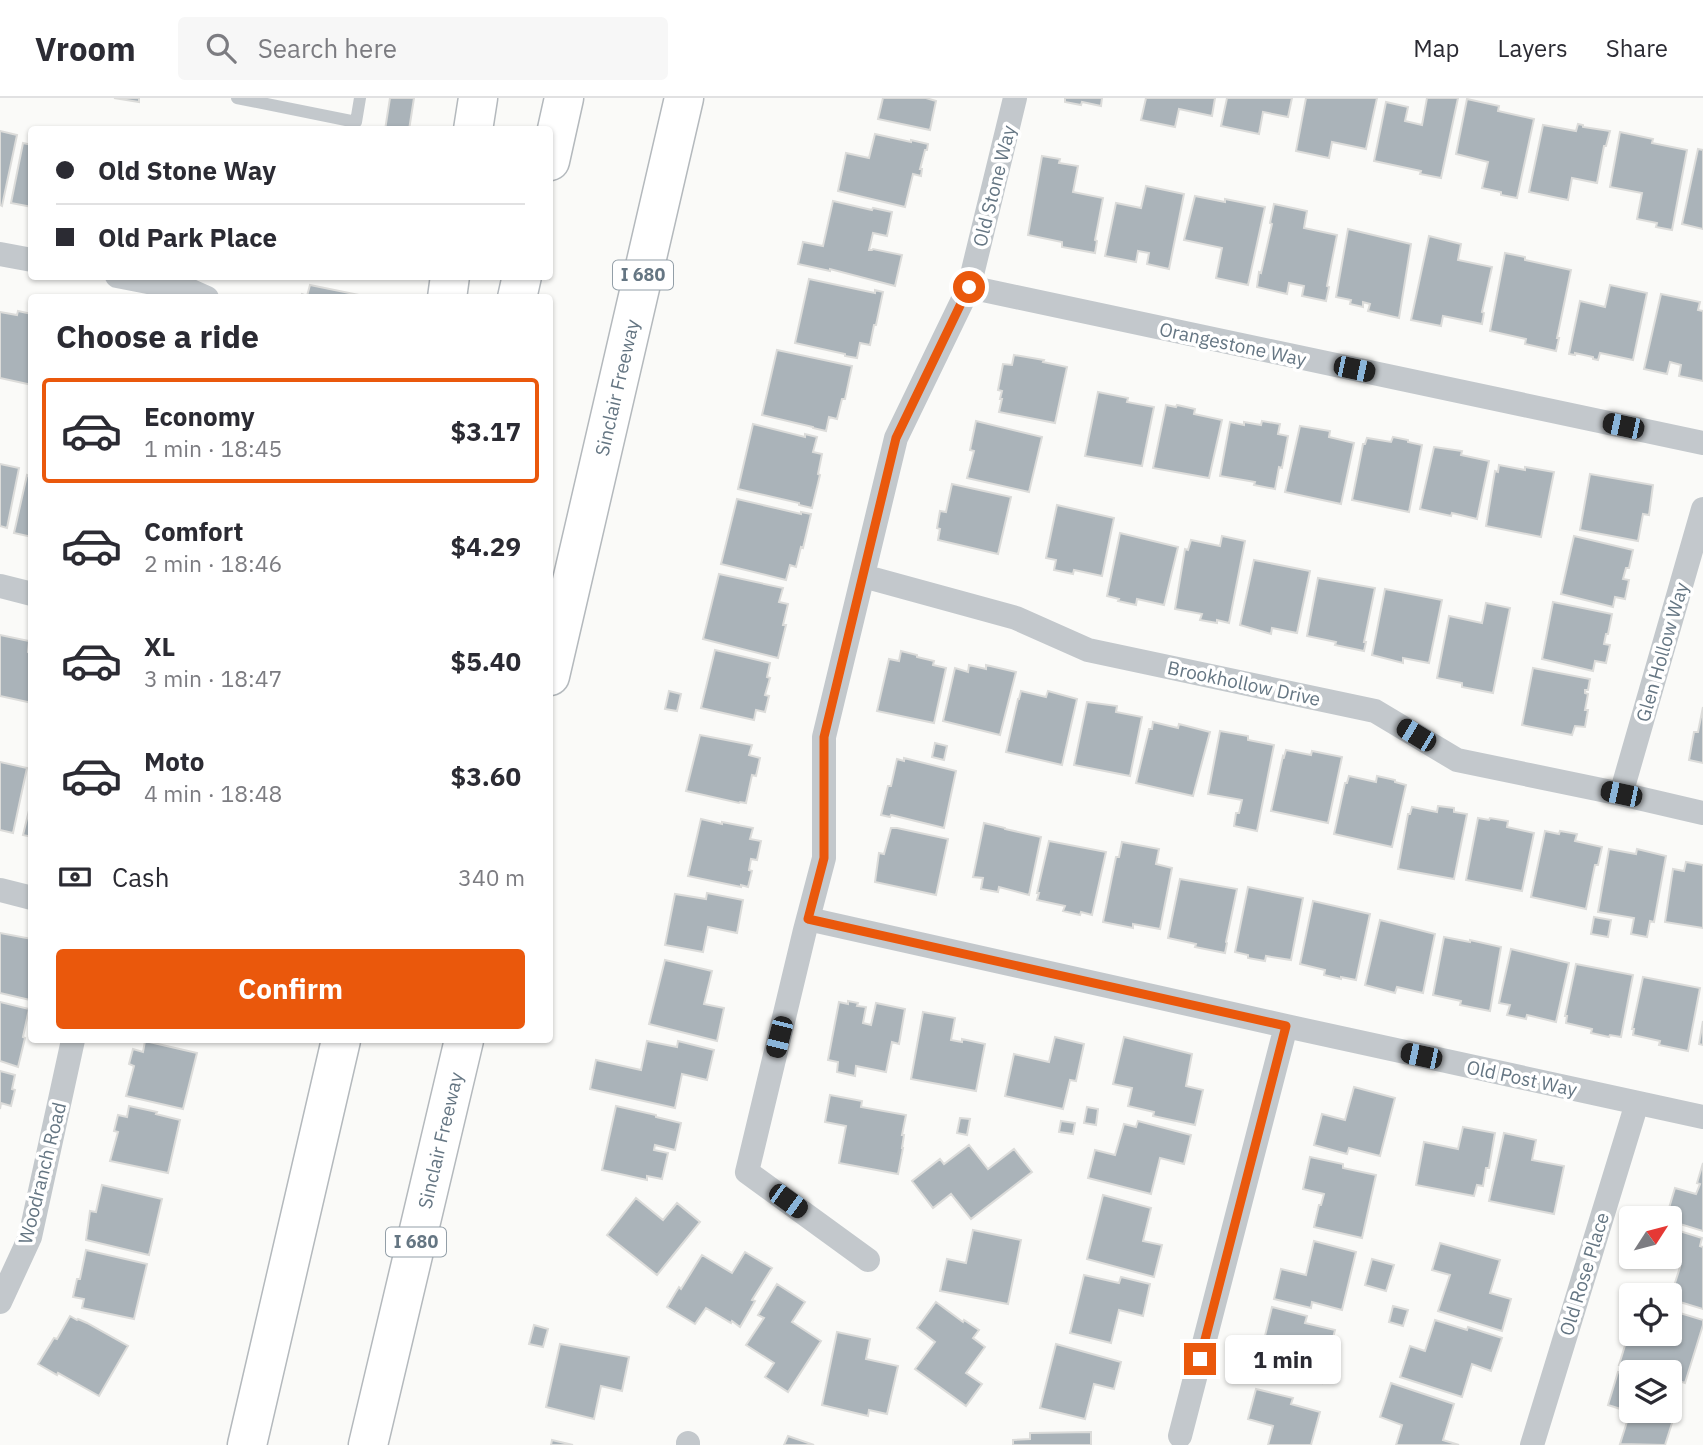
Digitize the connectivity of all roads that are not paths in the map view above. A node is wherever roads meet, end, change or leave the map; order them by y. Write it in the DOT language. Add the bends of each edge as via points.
graph roads {
  1 [pos="237,98"];
  2 [pos="360,98"];
  3 [pos="478,98"];
  4 [pos="564,98"];
  5 [pos="684,98"];
  6 [pos="712,98"];
  7 [pos="1015,98"];
  8 [pos="474,126"];
  9 [pos="553,148"];
  10 [pos="0,254"];
  11 [pos="28,259"];
  12 [pos="138,280"];
  13 [pos="969,287"];
  14 [pos="198,294"];
  15 [pos="1703,443"];
  16 [pos="603,451"];
  17 [pos="1703,509"];
  18 [pos="863,576"];
  19 [pos="0,586"];
  20 [pos="28,593"];
  21 [pos="553,663"];
  22 [pos="1621,794"];
  23 [pos="1703,813"];
  24 [pos="0,890"];
  25 [pos="28,897"];
  26 [pos="808,919"];
  27 [pos="1286,1026"];
  28 [pos="72,1043"];
  29 [pos="331,1043"];
  30 [pos="340,1043"];
  31 [pos="463,1043"];
  32 [pos="1637,1103"];
  33 [pos="1703,1117"];
  34 [pos="313,1160"];
  35 [pos="868,1260"];
  36 [pos="0,1302"];
  37 [pos="1180,1436"];
  38 [pos="247,1445"];
  39 [pos="368,1445"];
  40 [pos="1532,1445"];
  1 -- 2 [label="lane" via="356,122"];
  3 -- 8 [label="highway"];
  4 -- 9 [label="highway"];
  5 -- 16 [label="highway, Sinclair Freeway / I 680"];
  6 -- 16 [label="highway"];
  7 -- 13 [label="street, Old Stone Way"];
  10 -- 11 [label="street"];
  12 -- 14 [label="street"];
  13 -- 15 [label="street, Orangestone Way"];
  13 -- 18 [label="street, Old Stone Way" via="896,438"];
  16 -- 21 [label="highway, Sinclair Freeway / I 680"];
  17 -- 22 [label="street, Glen Hollow Way"];
  18 -- 22 [label="street, Brookhollow Drive" via="1016,618 1088,650 1375,711 1457,760"];
  18 -- 26 [label="street, Old Stone Way" via="824,737 824,858"];
  19 -- 20 [label="street"];
  22 -- 23 [label="street, Brookhollow Drive"];
  24 -- 25 [label="street"];
  26 -- 27 [label="street, Old Post Way"];
  26 -- 35 [label="street, Old Stone Way" via="747,1172"];
  27 -- 32 [label="street, Old Post Way"];
  27 -- 37 [label="street"];
  28 -- 36 [label="street, Woodranch Road" via="30,1237"];
  29 -- 34 [label="highway"];
  30 -- 34 [label="highway"];
  31 -- 39 [label="highway, Sinclair Freeway / I 680"];
  32 -- 33 [label="street, Old Post Way"];
  32 -- 40 [label="street, Old Rose Place"];
  34 -- 38 [label="highway"];
}
